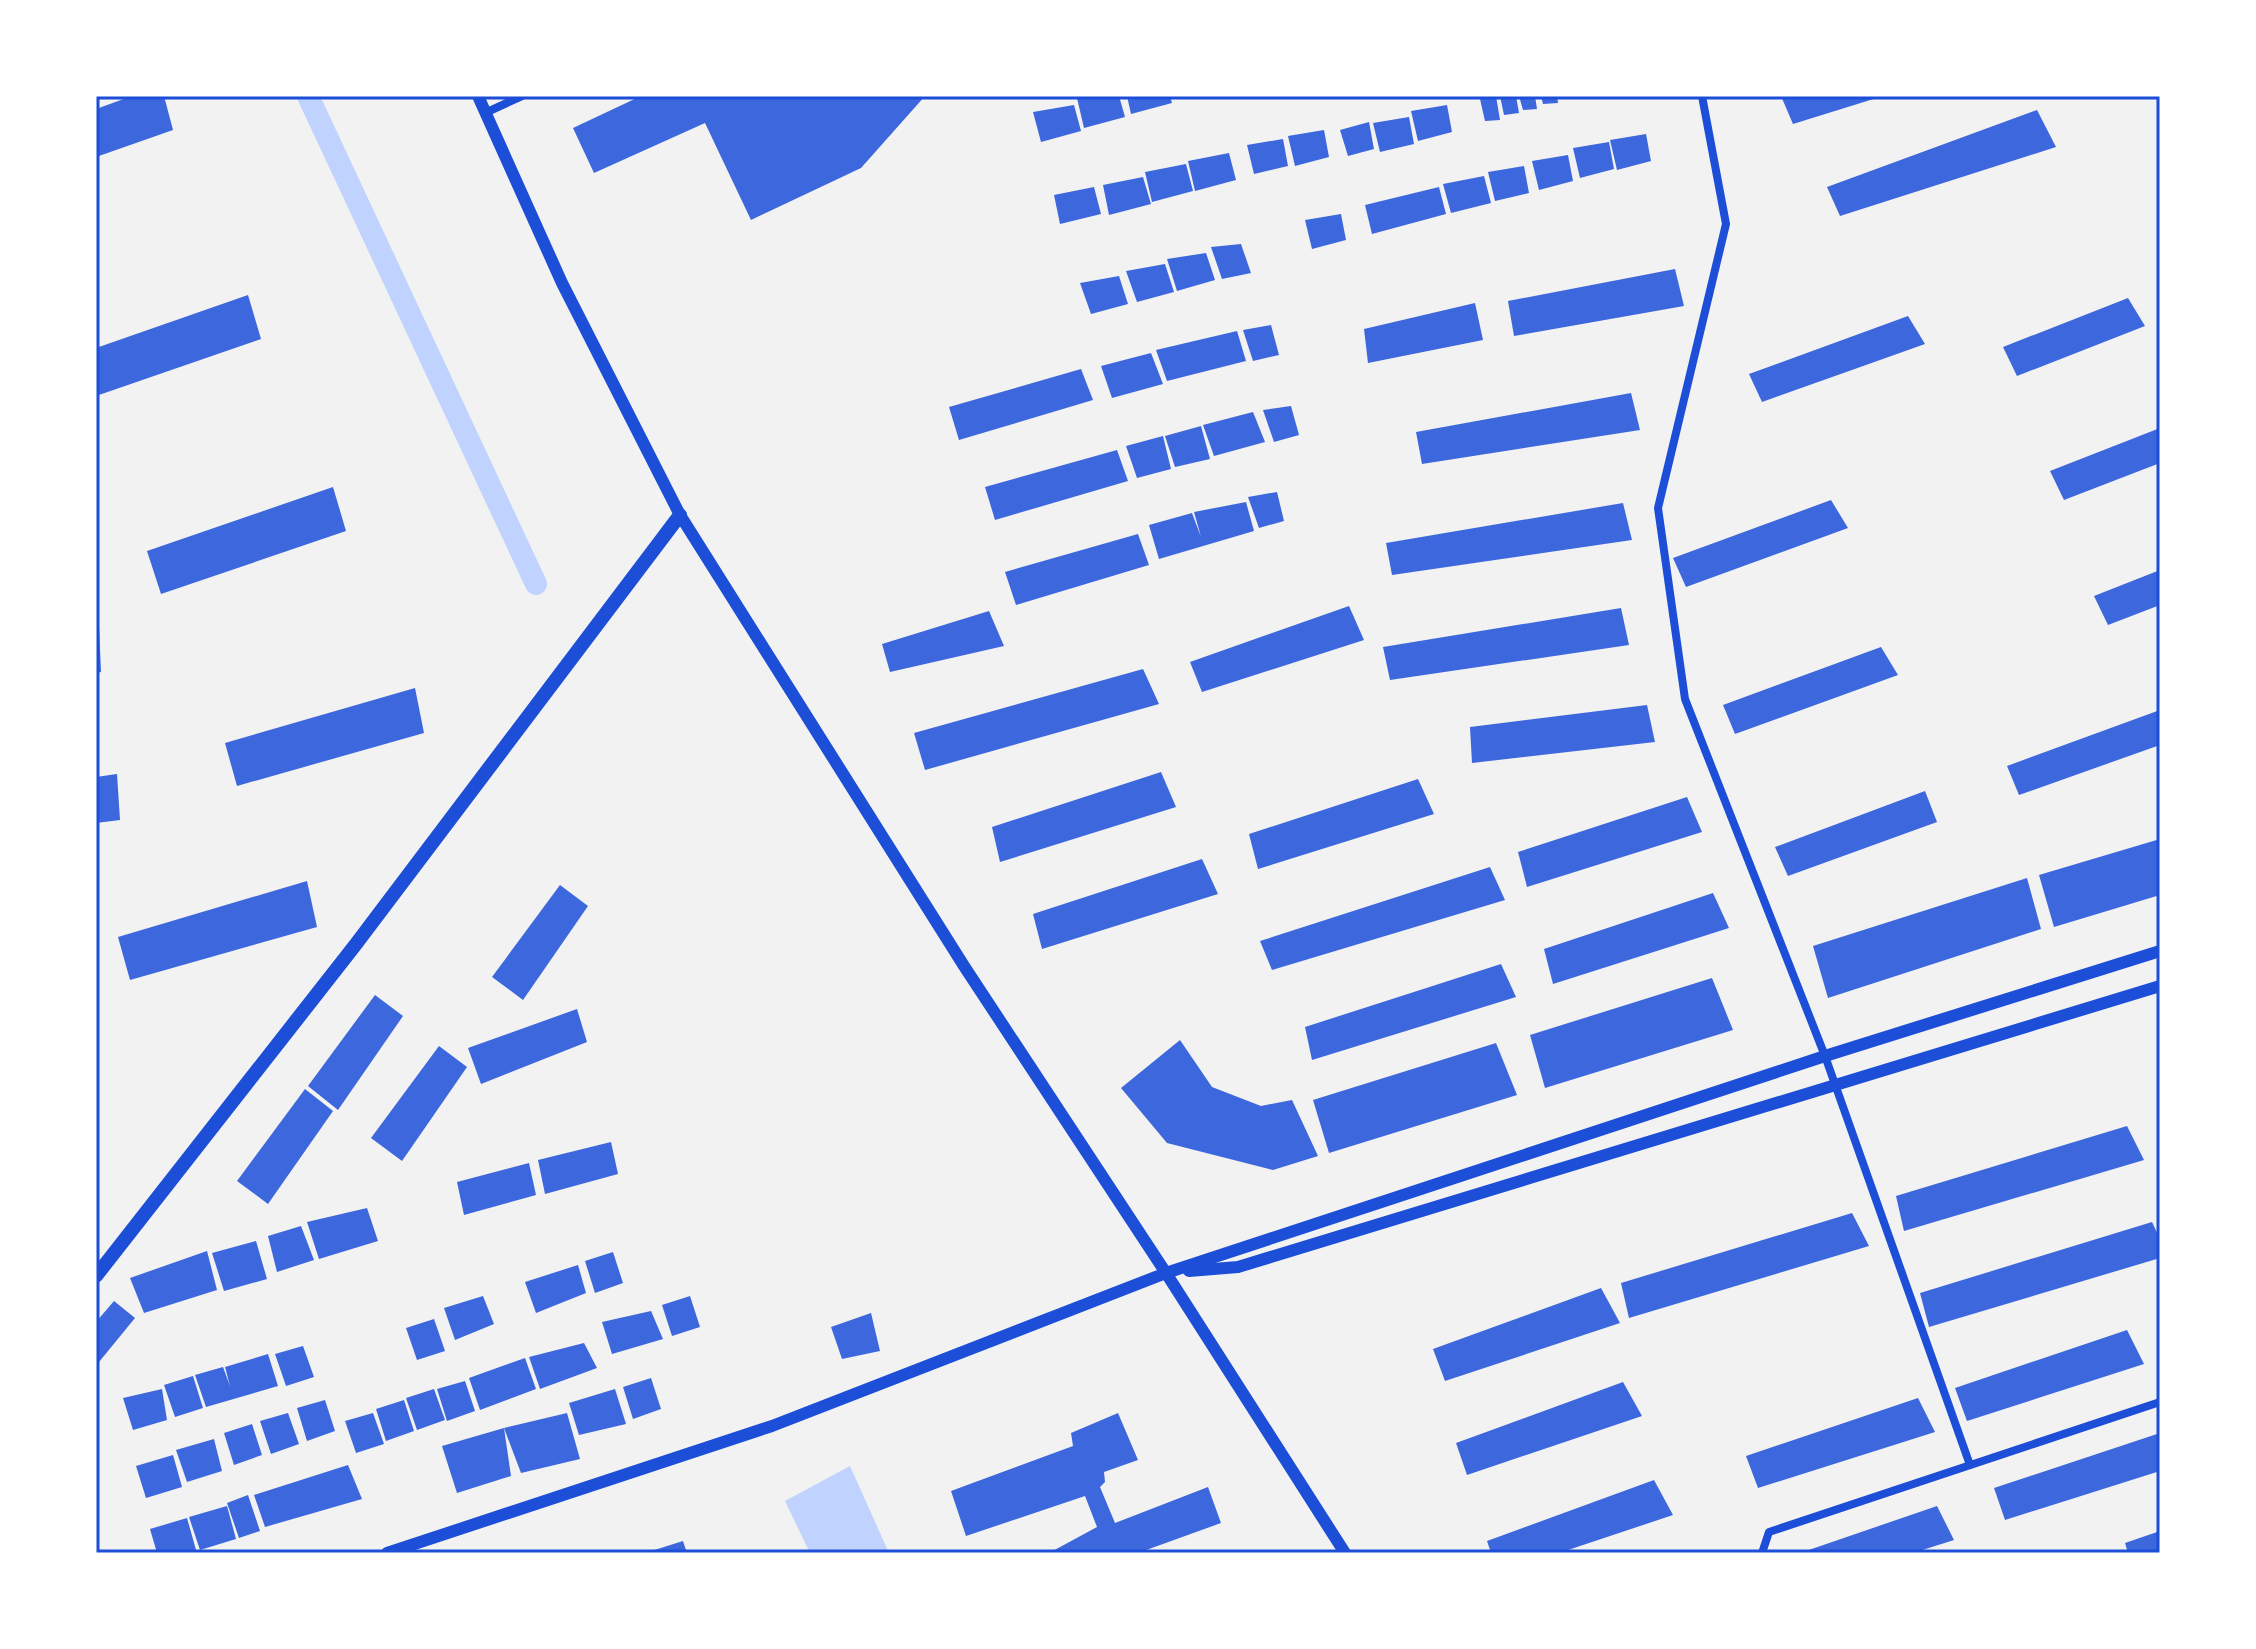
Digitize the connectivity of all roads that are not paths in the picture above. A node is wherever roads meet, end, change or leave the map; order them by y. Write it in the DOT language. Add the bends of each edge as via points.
graph roads {
  1 [pos="478,96"];
  2 [pos="522,96"];
  3 [pos="1702,96"];
  4 [pos="485,113"];
  5 [pos="680,515"];
  6 [pos="2160,951"];
  7 [pos="2160,986"];
  8 [pos="1825,1056"];
  9 [pos="1835,1085"];
  10 [pos="1166,1273"];
  11 [pos="96,1276"];
  12 [pos="2160,1402"];
  13 [pos="1970,1465"];
  14 [pos="387,1553"];
  15 [pos="1345,1553"];
  16 [pos="1762,1553"];
  1 -- 4 [label="street"];
  2 -- 4 [label="street"];
  3 -- 8 [label="street" via="1726,224 1658,508 1685,699"];
  4 -- 5 [label="street" via="562,283"];
  5 -- 10 [label="street" via="964,966"];
  5 -- 11 [label="main road" via="356,944"];
  6 -- 8 [label="street"];
  7 -- 9 [label="street"];
  8 -- 9 [label="street"];
  8 -- 10 [label="street"];
  9 -- 10 [label="street" via="1238,1267"];
  9 -- 13 [label="street"];
  10 -- 14 [label="street" via="772,1426"];
  10 -- 15 [label="street"];
  12 -- 13 [label="street"];
  13 -- 16 [label="street" via="1769,1532"];
}
